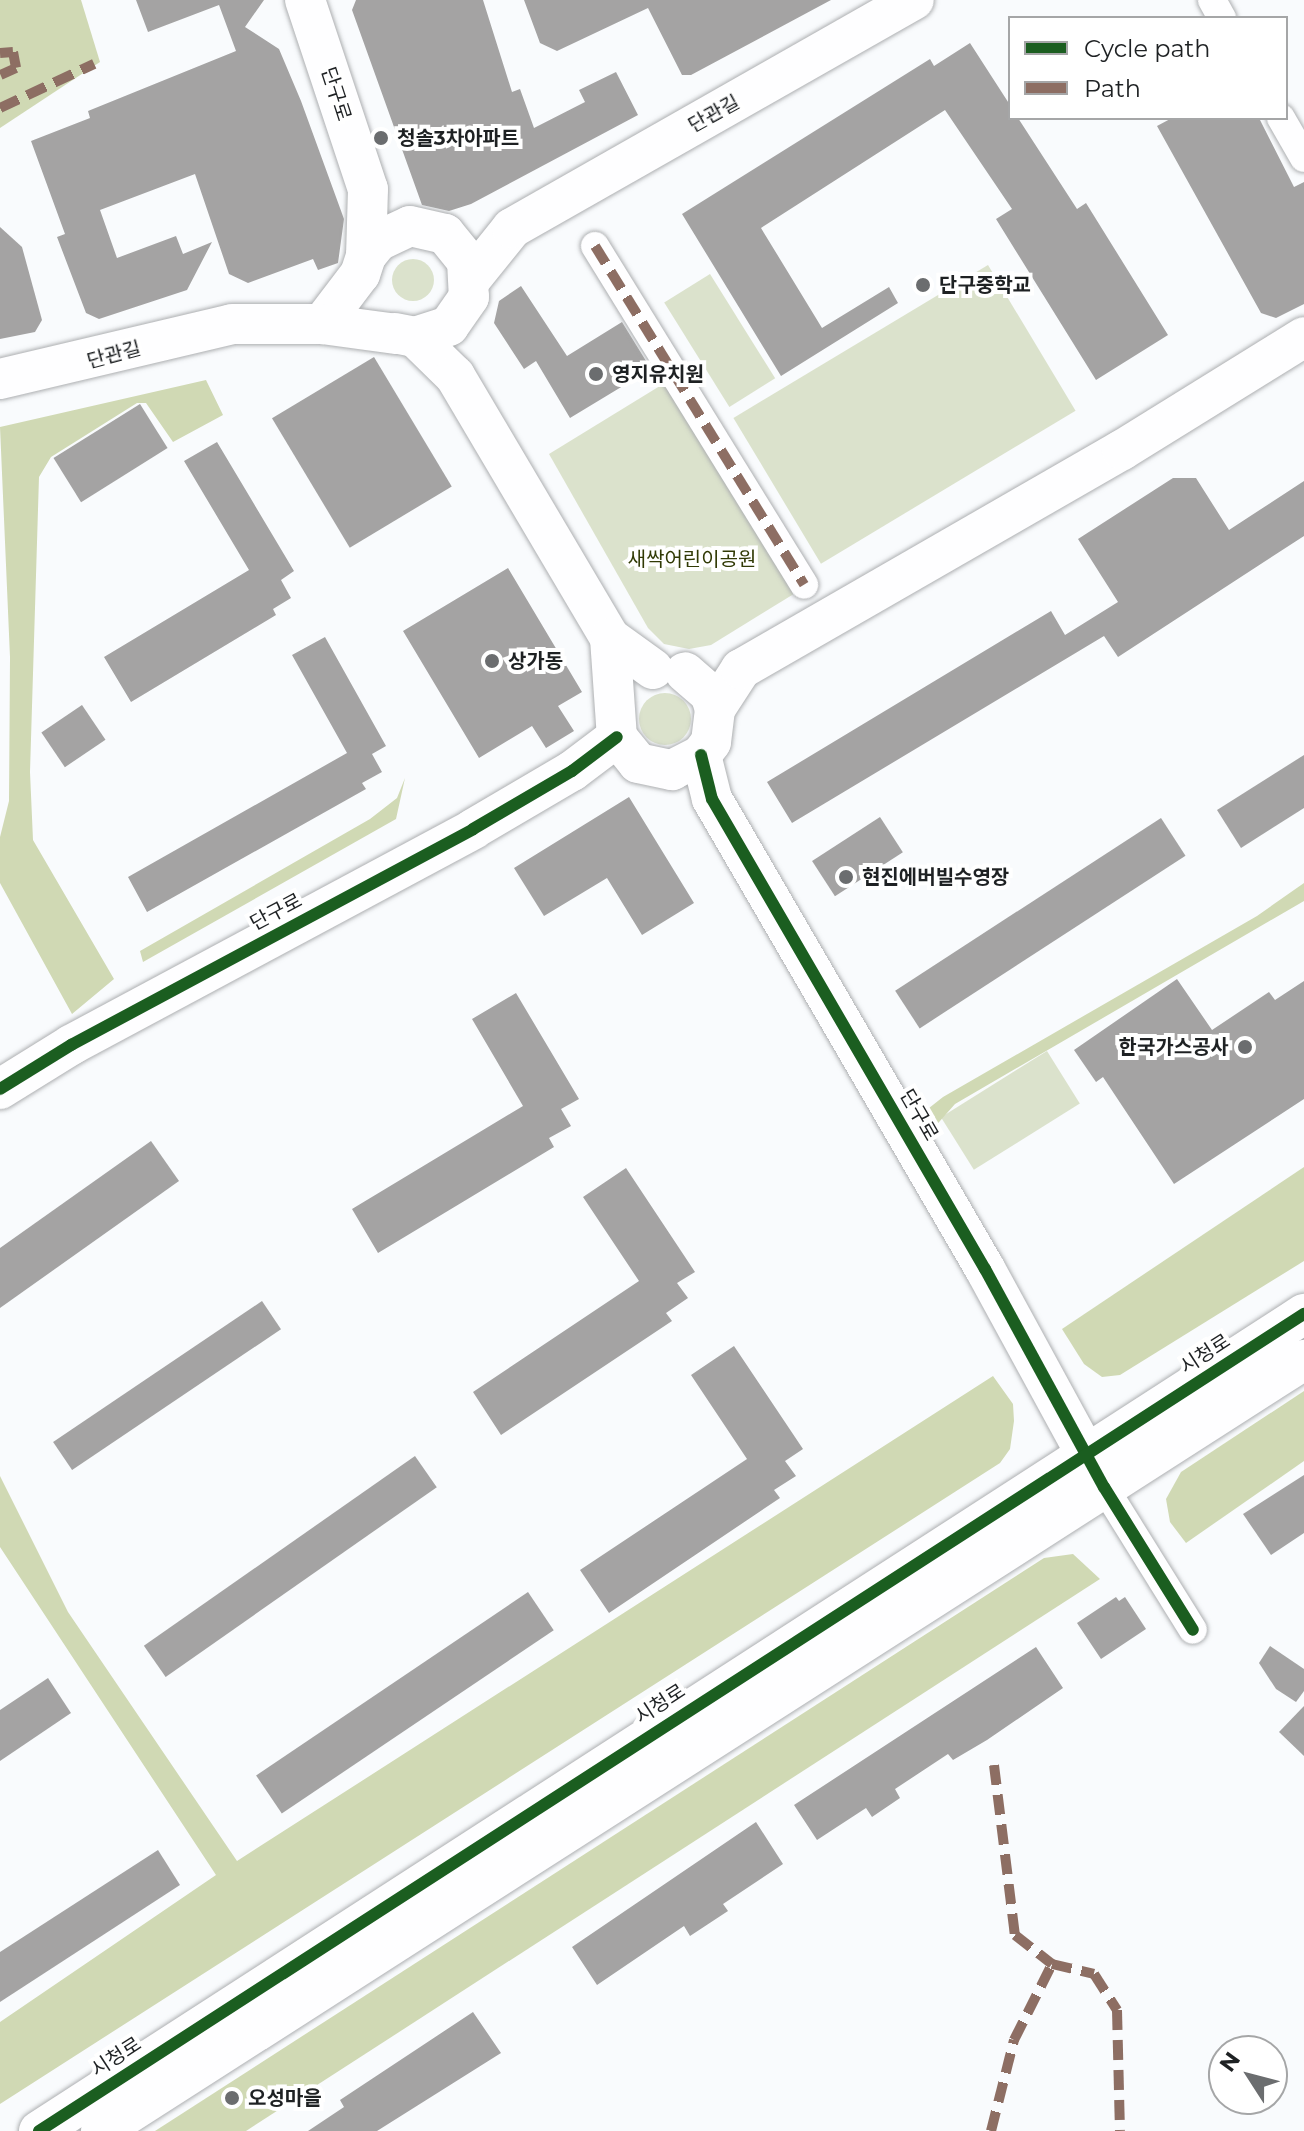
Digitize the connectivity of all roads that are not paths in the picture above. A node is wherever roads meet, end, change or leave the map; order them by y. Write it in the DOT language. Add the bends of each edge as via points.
graph roads {
  1 [pos="305,0"];
  2 [pos="914,0"];
  3 [pos="1282,120"];
  4 [pos="1304,158"];
  5 [pos="368,189"];
  6 [pos="512,228"];
  7 [pos="427,230"];
  8 [pos="595,246"];
  9 [pos="363,265"];
  10 [pos="466,296"];
  11 [pos="322,324"];
  12 [pos="406,336"];
  13 [pos="1304,337"];
  14 [pos="455,376"];
  15 [pos="0,379"];
  16 [pos="804,585"];
  17 [pos="610,638"];
  18 [pos="741,669"];
  19 [pos="669,671"];
  20 [pos="715,709"];
  21 [pos="649,745"];
  22 [pos="0,1089"];
  23 [pos="1304,1314"];
  24 [pos="1304,1360"];
  25 [pos="1095,1470"];
  26 [pos="1193,1630"];
  27 [pos="39,2131"];
  28 [pos="101,2131"];
  1 -- 5 [label="street, 단구로"];
  2 -- 6 [label="street, 단관길"];
  3 -- 4 [label="street"];
  5 -- 7 [label="street"];
  5 -- 9 [label="street"];
  6 -- 7 [label="street"];
  6 -- 10 [label="street"];
  7 -- 9 [label="street" via="378,241"];
  7 -- 10 [label="street" via="463,254"];
  8 -- 16 [label="street"];
  9 -- 11 [label="street"];
  9 -- 12 [label="street" via="368,311"];
  10 -- 12 [label="street" via="439,331"];
  10 -- 14 [label="street"];
  11 -- 12 [label="street, 단관길"];
  11 -- 15 [label="street, 단관길" via="232,324"];
  12 -- 14 [label="street"];
  13 -- 18 [label="street" via="1122,450"];
  14 -- 17 [label="street"];
  17 -- 19 [label="street"];
  17 -- 21 [label="street"];
  18 -- 19 [label="street"];
  18 -- 20 [label="street"];
  19 -- 20 [label="street" via="699,681"];
  19 -- 21 [label="street, 단구로" via="625,687"];
  20 -- 21 [label="street" via="713,734"];
  21 -- 22 [label="street, 단구로" via="572,771"];
  21 -- 25 [label="street, 단구로" via="712,799"];
  23 -- 25 [label="street, 시청로"];
  24 -- 25 [label="street, 시청로"];
  25 -- 26 [label="street, 단구로"];
  25 -- 27 [label="street, 시청로"];
  25 -- 28 [label="street, 시청로"];
}
